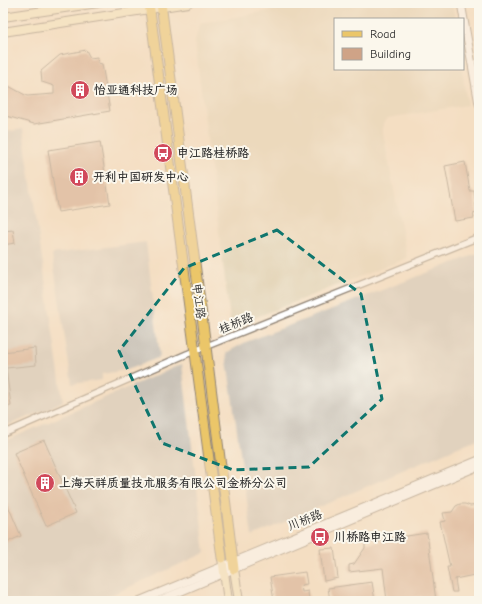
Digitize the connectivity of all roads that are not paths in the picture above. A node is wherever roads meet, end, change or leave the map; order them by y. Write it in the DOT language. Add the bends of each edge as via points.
graph roads {
  1 [pos="98,3"];
  2 [pos="188,3"];
  3 [pos="462,3"];
  4 [pos="162,5"];
  5 [pos="149,6"];
  6 [pos="3,17"];
  7 [pos="3,32"];
  8 [pos="479,104"];
  9 [pos="479,237"];
  10 [pos="206,347"];
  11 [pos="194,352"];
  12 [pos="3,434"];
  13 [pos="479,460"];
  14 [pos="479,466"];
  15 [pos="222,565"];
  16 [pos="234,565"];
  17 [pos="139,601"];
  18 [pos="158,601"];
  19 [pos="228,601"];
  20 [pos="239,601"];
  1 -- 6 [label="main road"];
  2 -- 4 [label="main road"];
  3 -- 8 [label="street"];
  4 -- 5 [label="main road"];
  4 -- 10 [label="main road, 申江路"];
  5 -- 7 [label="main road"];
  5 -- 11 [label="main road, 申江路"];
  9 -- 10 [label="street, 桂桥路"];
  10 -- 11 [label="street, 桂桥路"];
  10 -- 16 [label="main road, 申江路"];
  11 -- 12 [label="street, 桂桥路"];
  11 -- 15 [label="main road, 申江路"];
  13 -- 16 [label="street, 川桥路"];
  14 -- 16 [label="street, 川桥路"];
  15 -- 16 [label="street, 川桥路"];
  15 -- 17 [label="street, 川桥路"];
  15 -- 18 [label="street, 川桥路"];
  15 -- 19 [label="main road, 申江路"];
  16 -- 20 [label="main road, 申江路"];
}
